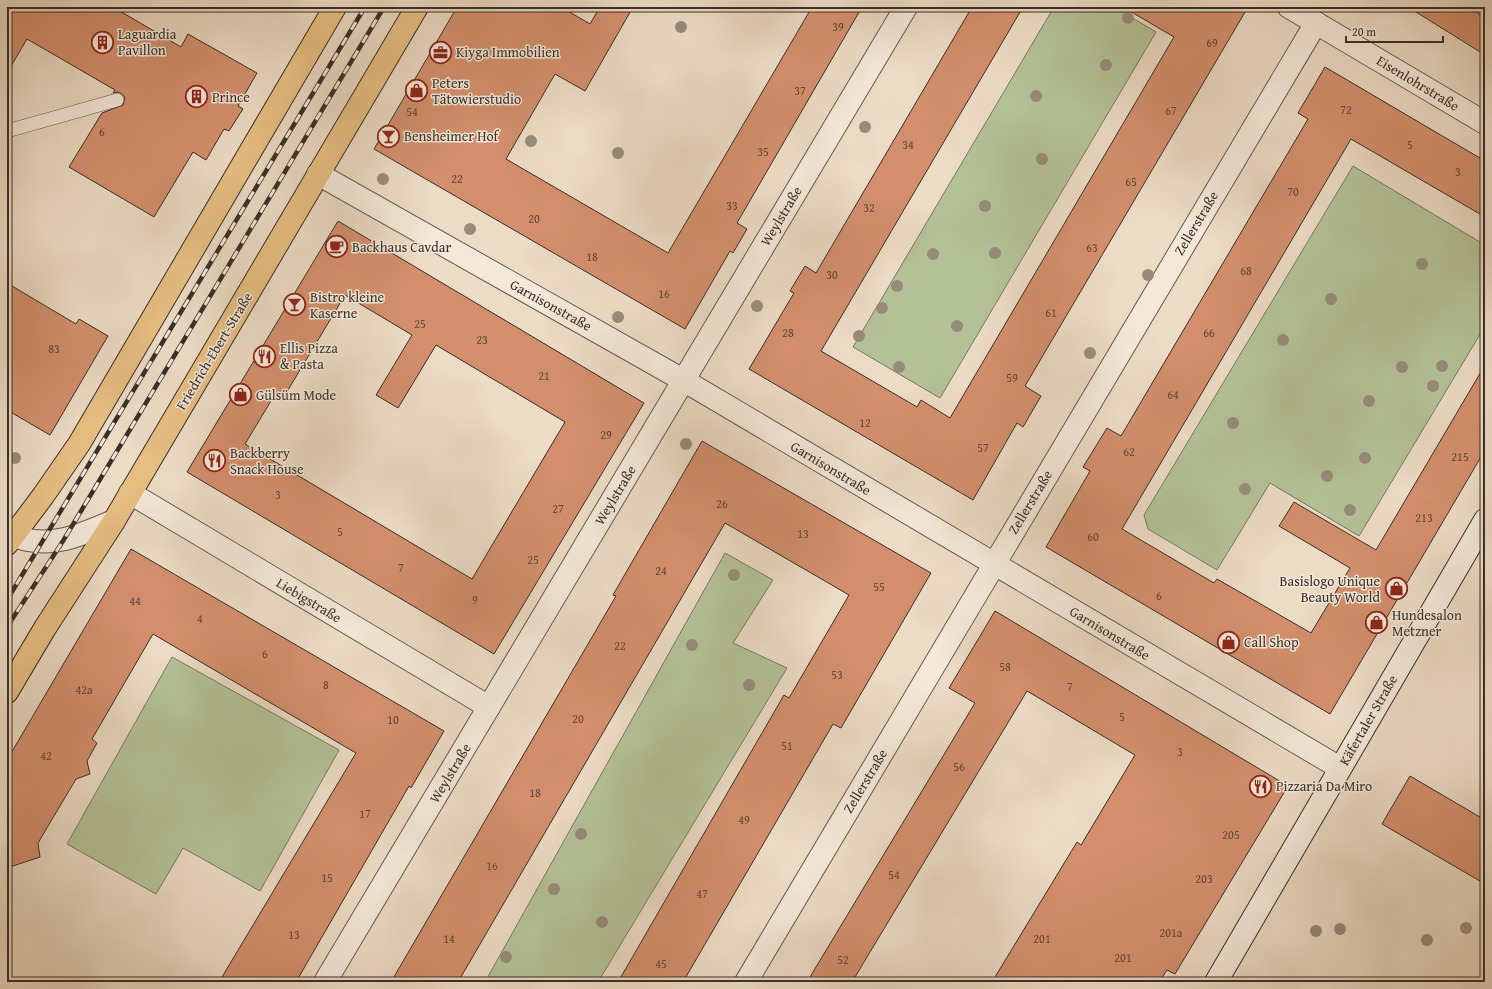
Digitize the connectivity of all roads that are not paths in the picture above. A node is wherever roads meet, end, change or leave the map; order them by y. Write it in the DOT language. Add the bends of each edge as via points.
graph roads {
  1 [pos="335,7"];
  2 [pos="417,7"];
  3 [pos="906,7"];
  4 [pos="1289,7"];
  5 [pos="1316,22"];
  6 [pos="118,100"];
  7 [pos="1485,123"];
  8 [pos="7,131"];
  9 [pos="318,174"];
  10 [pos="684,380"];
  11 [pos="138,498"];
  12 [pos="1485,520"];
  13 [pos="114,521"];
  14 [pos="9,538"];
  15 [pos="993,564"];
  16 [pos="7,692"];
  17 [pos="489,707"];
  18 [pos="1340,768"];
  19 [pos="325,982"];
  20 [pos="746,982"];
  21 [pos="1216,982"];
  1 -- 14 [label="main road" via="79,444 43,496"];
  2 -- 9 [label="main road, Friedrich-Ebert-Straße"];
  3 -- 10 [label="street, Weylstraße"];
  4 -- 5 [label="street, Eisenlohrstraße"];
  5 -- 7 [label="street, Eisenlohrstraße"];
  5 -- 15 [label="street, Zellerstraße"];
  6 -- 8 [label="lane"];
  9 -- 10 [label="street, Garnisonstraße"];
  9 -- 11 [label="main road, Friedrich-Ebert-Straße"];
  10 -- 15 [label="street, Garnisonstraße"];
  10 -- 17 [label="street, Weylstraße"];
  11 -- 13 [label="main road, Friedrich-Ebert-Straße"];
  11 -- 17 [label="street, Liebigstraße"];
  12 -- 18 [label="street, Käfertaler Straße"];
  13 -- 14 [label="street" via="63,541 43,543"];
  13 -- 16 [label="main road, Friedrich-Ebert-Straße"];
  15 -- 18 [label="street, Garnisonstraße"];
  15 -- 20 [label="street, Zellerstraße"];
  17 -- 19 [label="street, Weylstraße"];
  18 -- 21 [label="street, Käfertaler Straße"];
}
